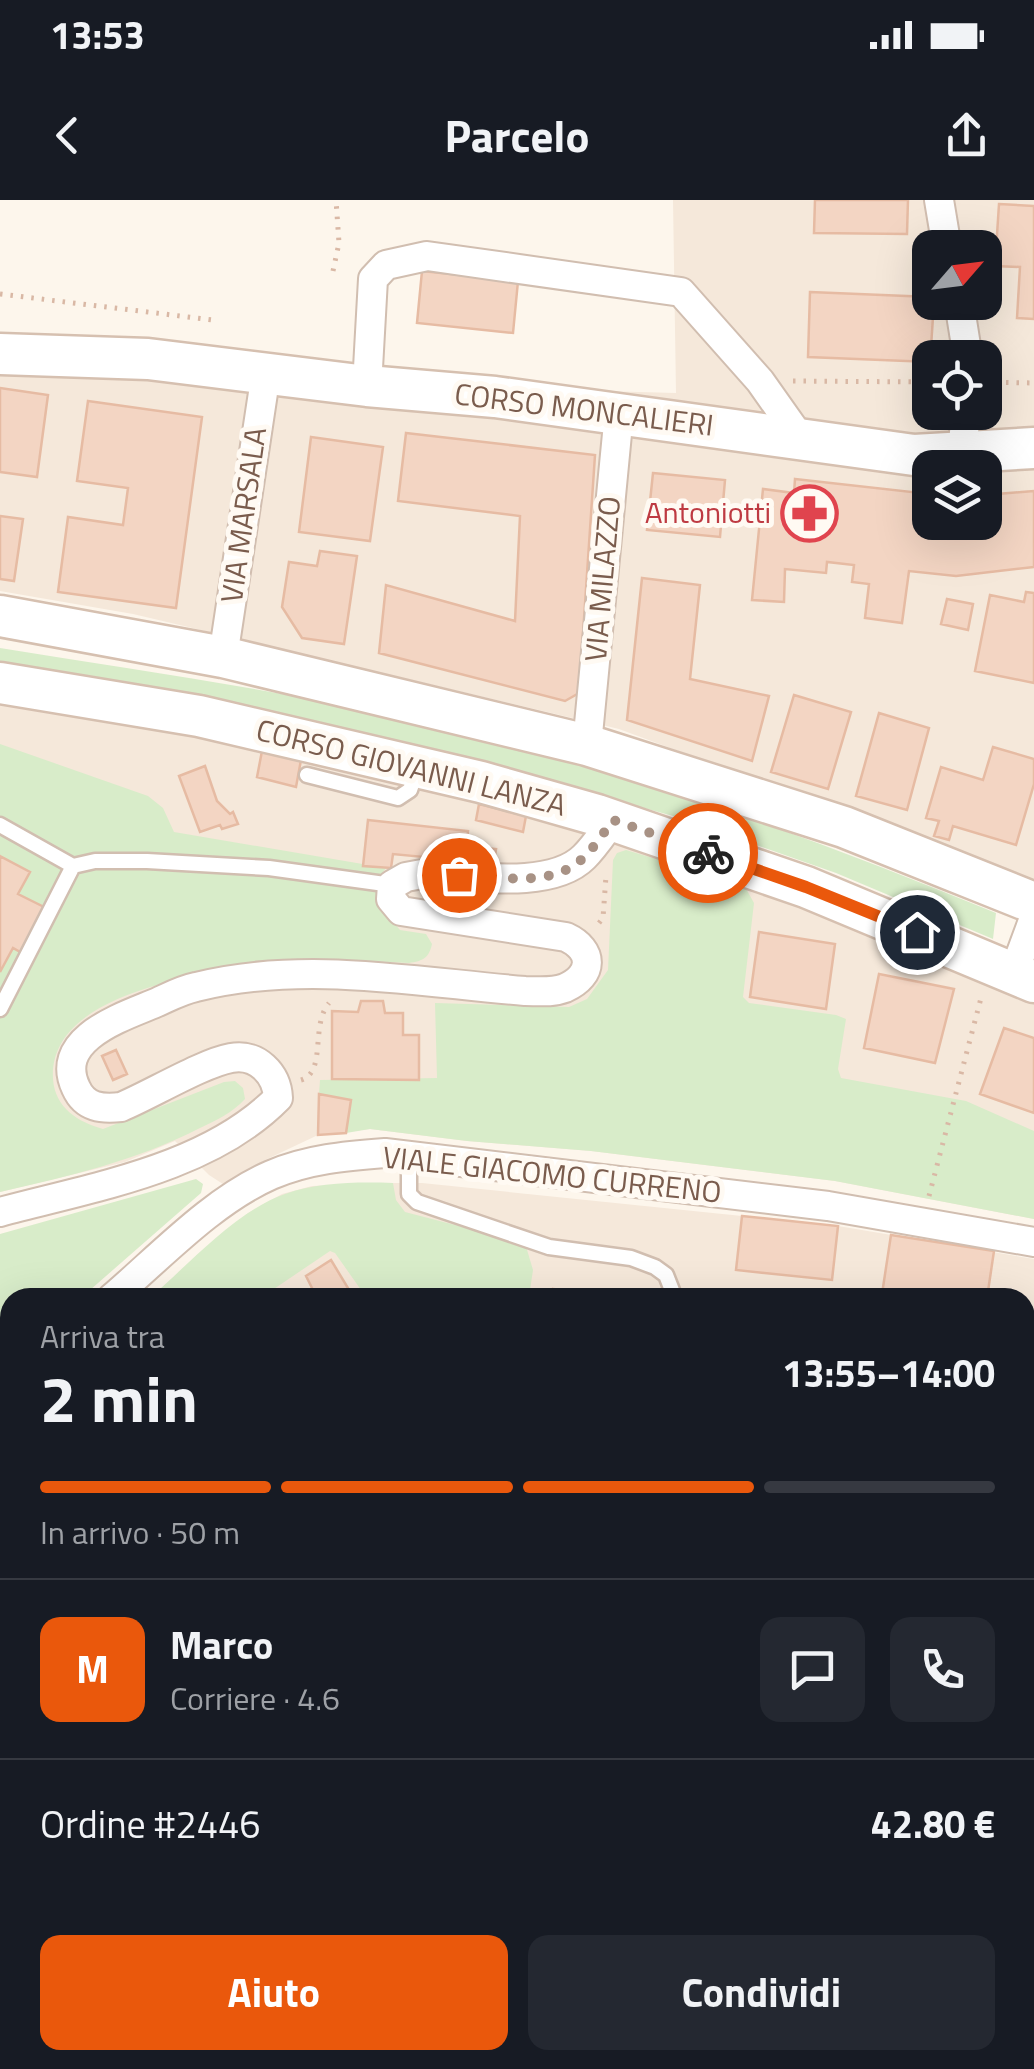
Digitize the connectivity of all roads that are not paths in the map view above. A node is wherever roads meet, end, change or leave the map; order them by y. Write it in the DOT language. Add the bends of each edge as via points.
graph roads {
  1 [pos="939,200"];
  2 [pos="944,230"];
  3 [pos="0,354"];
  4 [pos="266,373"];
  5 [pos="367,386"];
  6 [pos="619,413"];
  7 [pos="801,439"];
  8 [pos="1034,448"];
  9 [pos="1002,450"];
  10 [pos="912,455"];
  11 [pos="0,616"];
  12 [pos="224,657"];
  13 [pos="0,683"];
  14 [pos="587,746"];
  15 [pos="418,767"];
  16 [pos="307,776"];
  17 [pos="613,820"];
  18 [pos="0,825"];
  19 [pos="74,866"];
  20 [pos="392,885"];
  21 [pos="1034,903"];
  22 [pos="1034,918"];
  23 [pos="1013,972"];
  24 [pos="0,1008"];
  25 [pos="410,1156"];
  26 [pos="0,1212"];
  27 [pos="1034,1242"];
  28 [pos="124,1288"];
  29 [pos="671,1288"];
  1 -- 2 [label="street"];
  3 -- 4 [label="street, CORSO MONCALIERI" via="148,359"];
  4 -- 5 [label="street, CORSO MONCALIERI"];
  4 -- 12 [label="street, VIA MARSALA"];
  5 -- 6 [label="street, CORSO MONCALIERI"];
  5 -- 7 [label="street" via="373,279 386,265 426,256 681,292"];
  6 -- 7 [label="street, CORSO MONCALIERI"];
  6 -- 14 [label="street, VIA MILAZZO"];
  7 -- 10 [label="street, CORSO MONCALIERI"];
  8 -- 9 [label="street, CORSO MONCALIERI"];
  11 -- 12 [label="street, CORSO GIOVANNI LANZA"];
  12 -- 14 [label="street, CORSO GIOVANNI LANZA"];
  13 -- 15 [label="street, CORSO GIOVANNI LANZA" via="199,716"];
  14 -- 21 [label="street, CORSO GIOVANNI LANZA" via="844,827"];
  15 -- 16 [label="lane" via="410,790 398,798"];
  15 -- 17 [label="street, CORSO GIOVANNI LANZA"];
  17 -- 20 [label="street" via="582,860 556,874 422,874"];
  17 -- 23 [label="street, CORSO GIOVANNI LANZA" via="806,887"];
  18 -- 19 [label="lane"];
  19 -- 20 [label="lane" via="130,861 269,868"];
  19 -- 24 [label="lane"];
  20 -- 26 [label="street" via="391,899 401,911 566,936 582,944 586,968 555,991 280,975 194,987 107,1023 73,1057 77,1091 101,1109 121,1107 232,1057 270,1071 278,1098 205,1148"];
  22 -- 23 [label="street"];
  25 -- 27 [label="street, VIALE GIACOMO CURRENO" via="828,1206"];
  25 -- 28 [label="street, VIALE GIACOMO CURRENO" via="326,1158 271,1175 223,1203"];
  25 -- 29 [label="lane" via="409,1194 417,1202 549,1247 655,1266"];
}
